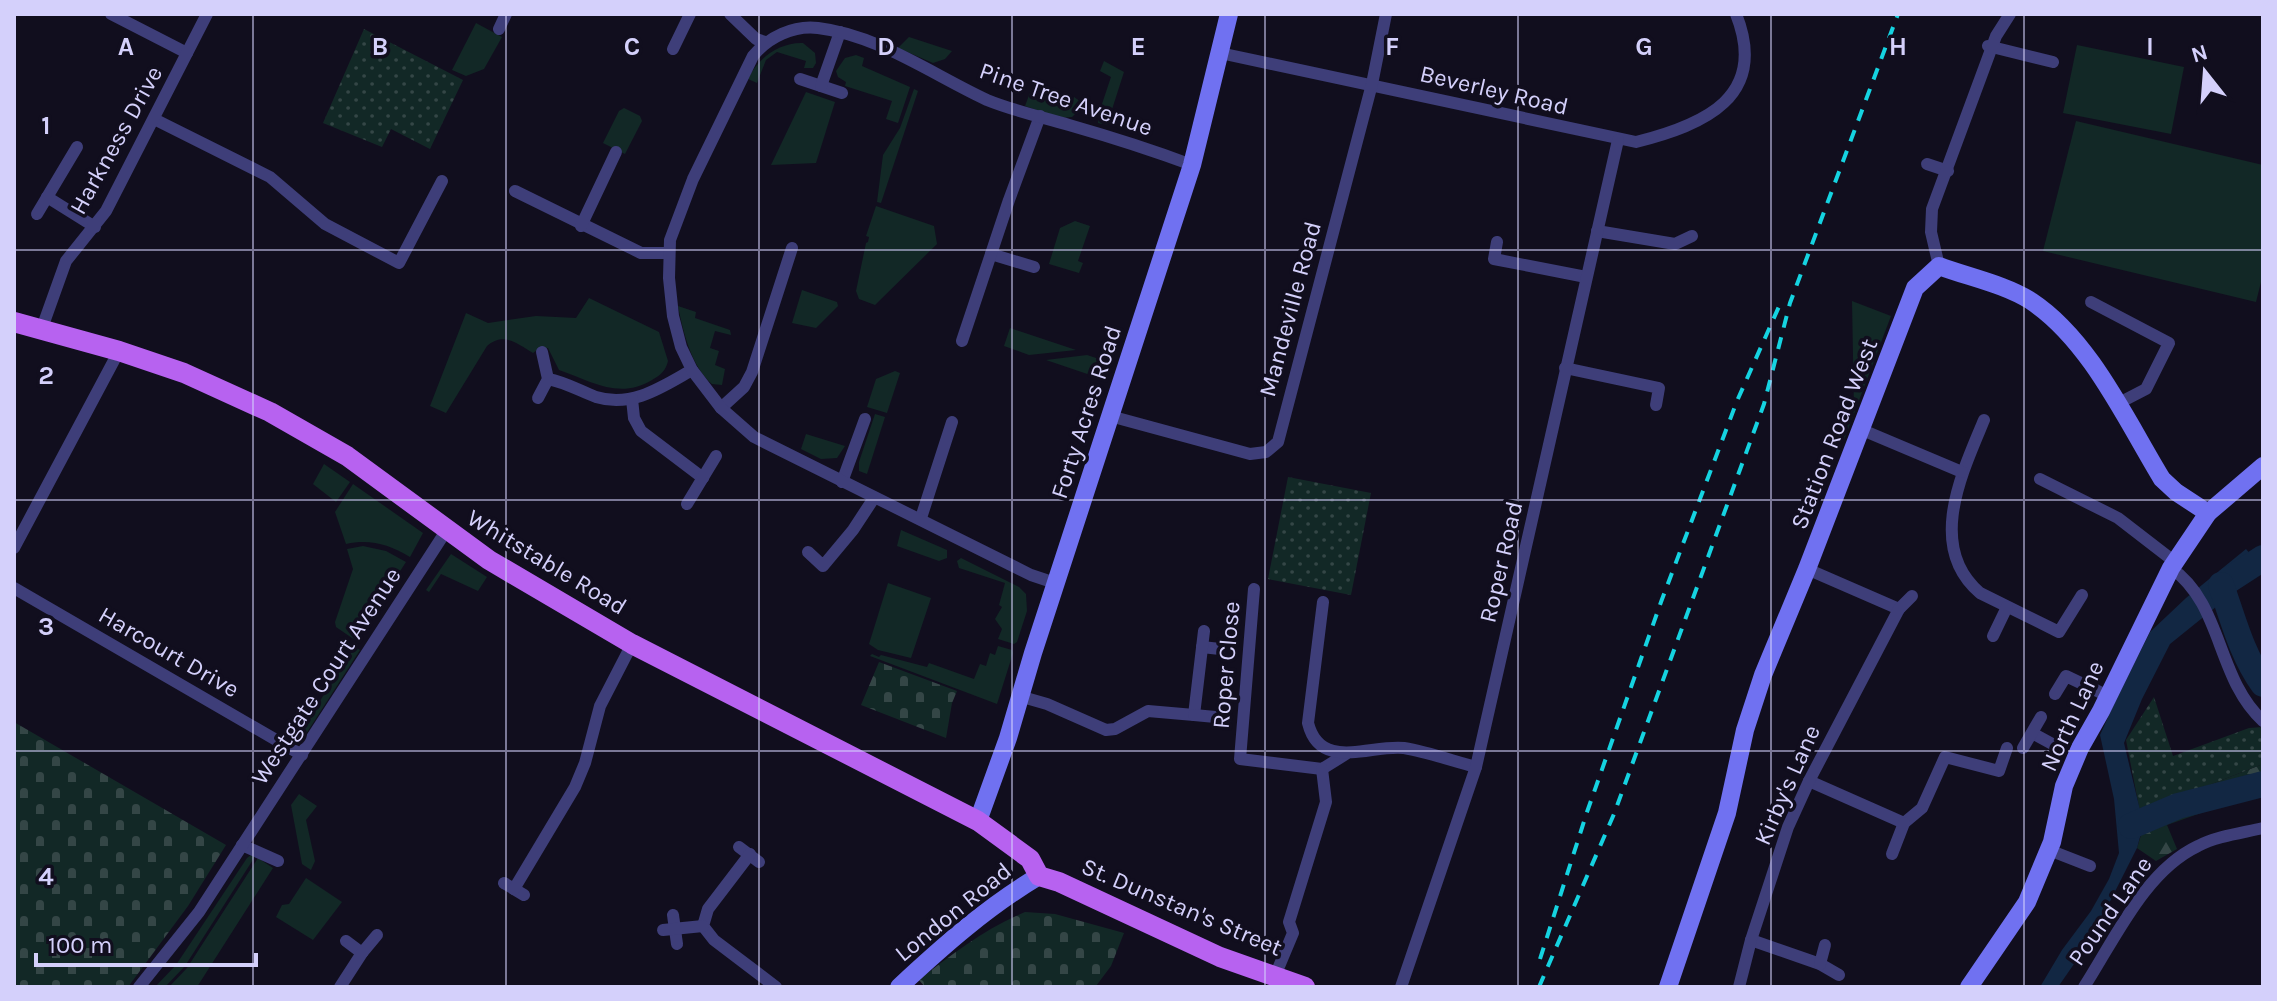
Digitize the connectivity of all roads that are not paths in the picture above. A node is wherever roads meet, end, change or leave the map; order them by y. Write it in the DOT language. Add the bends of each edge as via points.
graph roads {
  1 [pos="111,14"];
  2 [pos="207,14"];
  3 [pos="506,14"];
  4 [pos="690,14"];
  5 [pos="730,14"];
  6 [pos="1229,14"];
  7 [pos="1386,14"];
  8 [pos="1736,14"];
  9 [pos="2010,14"];
  10 [pos="499,29"];
  11 [pos="840,32"];
  12 [pos="765,42"];
  13 [pos="1991,43"];
  14 [pos="673,49"];
  15 [pos="187,53"];
  16 [pos="1220,53"];
  17 [pos="2053,62"];
  18 [pos="800,79"];
  19 [pos="1372,84"];
  20 [pos="821,86"];
  21 [pos="842,93"];
  22 [pos="1040,116"];
  23 [pos="154,119"];
  24 [pos="1618,140"];
  25 [pos="77,147"];
  26 [pos="616,152"];
  27 [pos="1927,164"];
  28 [pos="1192,165"];
  29 [pos="1948,171"];
  30 [pos="442,181"];
  31 [pos="515,191"];
  32 [pos="47,197"];
  33 [pos="37,214"];
  34 [pos="581,226"];
  35 [pos="95,227"];
  36 [pos="1597,231"];
  37 [pos="1692,236"];
  38 [pos="1497,242"];
  39 [pos="792,248"];
  40 [pos="668,253"];
  41 [pos="991,254"];
  42 [pos="1939,266"];
  43 [pos="1034,267"];
  44 [pos="1586,277"];
  45 [pos="2091,302"];
  46 [pos="14,322"];
  47 [pos="42,328"];
  48 [pos="962,341"];
  49 [pos="119,351"];
  50 [pos="542,352"];
  51 [pos="1565,368"];
  52 [pos="692,370"];
  53 [pos="548,379"];
  54 [pos="538,398"];
  55 [pos="632,399"];
  56 [pos="2117,404"];
  57 [pos="1656,405"];
  58 [pos="721,408"];
  59 [pos="1110,416"];
  60 [pos="865,419"];
  61 [pos="1984,420"];
  62 [pos="952,422"];
  63 [pos="1860,429"];
  64 [pos="716,456"];
  65 [pos="2263,466"];
  66 [pos="1962,472"];
  67 [pos="703,478"];
  68 [pos="2040,479"];
  69 [pos="842,482"];
  70 [pos="874,498"];
  71 [pos="687,504"];
  72 [pos="2208,513"];
  73 [pos="921,518"];
  74 [pos="446,531"];
  75 [pos="14,548"];
  76 [pos="808,552"];
  77 [pos="2173,565"];
  78 [pos="1807,569"];
  79 [pos="1055,583"];
  80 [pos="14,588"];
  81 [pos="1254,589"];
  82 [pos="2082,595"];
  83 [pos="1912,596"];
  84 [pos="1323,602"];
  85 [pos="2007,607"];
  86 [pos="1899,609"];
  87 [pos="1204,631"];
  88 [pos="1993,636"];
  89 [pos="632,644"];
  90 [pos="1202,647"];
  91 [pos="1220,649"];
  92 [pos="2055,694"];
  93 [pos="1019,696"];
  94 [pos="2108,696"];
  95 [pos="1194,715"];
  96 [pos="2041,717"];
  97 [pos="1226,718"];
  98 [pos="2263,721"];
  99 [pos="2032,733"];
  100 [pos="2007,748"];
  101 [pos="2023,748"];
  102 [pos="2067,752"];
  103 [pos="1346,754"];
  104 [pos="302,755"];
  105 [pos="1476,767"];
  106 [pos="1322,769"];
  107 [pos="1809,781"];
  108 [pos="978,821"];
  109 [pos="1904,823"];
  110 [pos="2263,828"];
  111 [pos="242,845"];
  112 [pos="2049,850"];
  113 [pos="749,854"];
  114 [pos="1892,854"];
  115 [pos="278,861"];
  116 [pos="2090,866"];
  117 [pos="1039,876"];
  118 [pos="514,889"];
  119 [pos="673,915"];
  120 [pos="703,926"];
  121 [pos="669,930"];
  122 [pos="377,935"];
  123 [pos="1751,940"];
  124 [pos="346,941"];
  125 [pos="677,944"];
  126 [pos="1825,945"];
  127 [pos="362,953"];
  128 [pos="1820,964"];
  129 [pos="1839,975"];
  130 [pos="1275,976"];
  131 [pos="139,987"];
  132 [pos="340,987"];
  133 [pos="776,987"];
  134 [pos="899,987"];
  135 [pos="1305,987"];
  136 [pos="1401,987"];
  137 [pos="1668,987"];
  138 [pos="1739,987"];
  139 [pos="1969,987"];
  140 [pos="2084,987"];
  1 -- 15 [label="street"];
  2 -- 15 [label="street, Harkness Drive"];
  3 -- 10 [label="street"];
  4 -- 14 [label="street"];
  5 -- 12 [label="street"];
  6 -- 16 [label="street, Forty Acres Road"];
  7 -- 19 [label="street, Mandeville Road"];
  8 -- 24 [label="street, Beverley Road" via="1747,61 1727,99 1675,133 1636,142"];
  9 -- 13 [label="street"];
  11 -- 12 [label="street, Pine Tree Avenue" via="802,28"];
  11 -- 20 [label="street"];
  11 -- 22 [label="street, Pine Tree Avenue" via="989,100"];
  12 -- 40 [label="street" via="747,65 693,179"];
  13 -- 17 [label="street"];
  13 -- 29 [label="street"];
  15 -- 23 [label="street, Harkness Drive"];
  16 -- 19 [label="street, Beverley Road"];
  16 -- 28 [label="street, Forty Acres Road"];
  18 -- 20 [label="street"];
  19 -- 24 [label="street, Beverley Road"];
  19 -- 59 [label="street, Mandeville Road" via="1273,449 1250,454"];
  20 -- 21 [label="street"];
  22 -- 28 [label="street, Pine Tree Avenue"];
  22 -- 41 [label="street"];
  23 -- 30 [label="street" via="270,177 325,224 399,263"];
  23 -- 35 [label="street, Harkness Drive"];
  24 -- 36 [label="street, Roper Road"];
  25 -- 32 [label="street"];
  26 -- 34 [label="street"];
  27 -- 29 [label="street"];
  28 -- 59 [label="street, Forty Acres Road"];
  29 -- 42 [label="street" via="1932,209"];
  31 -- 34 [label="street"];
  32 -- 33 [label="street"];
  32 -- 35 [label="street"];
  34 -- 40 [label="street" via="641,253"];
  35 -- 47 [label="street, Harkness Drive" via="66,261"];
  36 -- 37 [label="street" via="1675,244"];
  36 -- 44 [label="street, Roper Road"];
  38 -- 44 [label="street" via="1494,259"];
  39 -- 58 [label="street" via="752,372"];
  40 -- 52 [label="street" via="673,316"];
  41 -- 43 [label="street"];
  41 -- 48 [label="street"];
  42 -- 56 [label="street" via="2030,301 2066,331"];
  42 -- 63 [label="street, Station Road West" via="1915,288"];
  44 -- 51 [label="street, Roper Road"];
  45 -- 56 [label="street" via="2169,343 2146,389"];
  46 -- 47 [label="main road, Whitstable Road"];
  47 -- 49 [label="main road, Whitstable Road"];
  49 -- 74 [label="main road, Whitstable Road" via="184,373 301,428"];
  49 -- 75 [label="street"];
  50 -- 53 [label="street"];
  51 -- 57 [label="street" via="1659,388"];
  51 -- 105 [label="street, Roper Road"];
  52 -- 55 [label="street"];
  52 -- 58 [label="street"];
  53 -- 54 [label="street"];
  53 -- 55 [label="street" via="613,401"];
  55 -- 67 [label="street" via="641,431"];
  56 -- 72 [label="street" via="2162,479"];
  58 -- 69 [label="street" via="754,437"];
  59 -- 79 [label="street, Forty Acres Road"];
  60 -- 69 [label="street"];
  61 -- 66 [label="street"];
  62 -- 73 [label="street"];
  63 -- 66 [label="street"];
  63 -- 78 [label="street, Station Road West"];
  64 -- 67 [label="street"];
  65 -- 72 [label="street, North Lane"];
  66 -- 85 [label="street" via="1951,524 1954,557 1971,585"];
  67 -- 71 [label="street"];
  68 -- 77 [label="street" via="2118,518"];
  69 -- 70 [label="street"];
  70 -- 73 [label="street"];
  70 -- 76 [label="street" via="823,566"];
  72 -- 77 [label="street, North Lane"];
  73 -- 79 [label="street"];
  74 -- 89 [label="main road, Whitstable Road"];
  74 -- 104 [label="street, Westgate Court Avenue"];
  77 -- 94 [label="street, North Lane"];
  77 -- 98 [label="street" via="2194,588 2231,678"];
  78 -- 86 [label="street"];
  78 -- 137 [label="street, Station Road West" via="1763,675 1727,813"];
  79 -- 93 [label="street, Forty Acres Road"];
  80 -- 104 [label="street, Harcourt Drive"];
  81 -- 106 [label="street, Roper Close" via="1240,759"];
  82 -- 85 [label="street" via="2059,632"];
  83 -- 86 [label="street, Kirby's Lane"];
  84 -- 103 [label="street" via="1308,723 1311,737 1322,746"];
  85 -- 88 [label="street"];
  86 -- 107 [label="street, Kirby's Lane"];
  87 -- 90 [label="street"];
  89 -- 108 [label="main road, Whitstable Road"];
  89 -- 118 [label="street" via="600,706 575,787"];
  90 -- 91 [label="street"];
  90 -- 95 [label="street"];
  92 -- 94 [label="street" via="2066,676"];
  93 -- 95 [label="street" via="1106,730 1148,711"];
  93 -- 108 [label="street, Forty Acres Road"];
  94 -- 102 [label="street, North Lane"];
  95 -- 97 [label="street"];
  96 -- 99 [label="street"];
  99 -- 101 [label="street"];
  99 -- 102 [label="street"];
  100 -- 109 [label="street" via="1999,771 1945,757 1922,808"];
  102 -- 112 [label="street, North Lane"];
  103 -- 105 [label="street" via="1402,748"];
  103 -- 106 [label="street"];
  104 -- 111 [label="street, Westgate Court Avenue"];
  105 -- 136 [label="street, Roper Road"];
  106 -- 130 [label="street" via="1326,802 1289,922 1293,933"];
  107 -- 109 [label="street"];
  107 -- 123 [label="street, Kirby's Lane"];
  108 -- 117 [label="main road, Whitstable Road" via="1030,859"];
  109 -- 114 [label="street"];
  110 -- 140 [label="street, Pound Lane" via="2202,844 2162,870"];
  111 -- 115 [label="street"];
  111 -- 131 [label="street, Westgate Court Avenue" via="199,912"];
  112 -- 116 [label="street"];
  112 -- 139 [label="street, North Lane" via="2027,902"];
  113 -- 120 [label="street" via="708,909"];
  117 -- 130 [label="main road, St. Dunstan's Street"];
  117 -- 134 [label="street, London Road" via="969,924"];
  119 -- 121 [label="street"];
  120 -- 121 [label="street"];
  120 -- 133 [label="street"];
  121 -- 125 [label="street"];
  122 -- 127 [label="street"];
  123 -- 128 [label="street"];
  123 -- 138 [label="street, Kirby's Lane"];
  124 -- 127 [label="street"];
  126 -- 128 [label="street"];
  127 -- 132 [label="street"];
  128 -- 129 [label="street"];
  130 -- 135 [label="main road, St. Dunstan's Street"];
}
